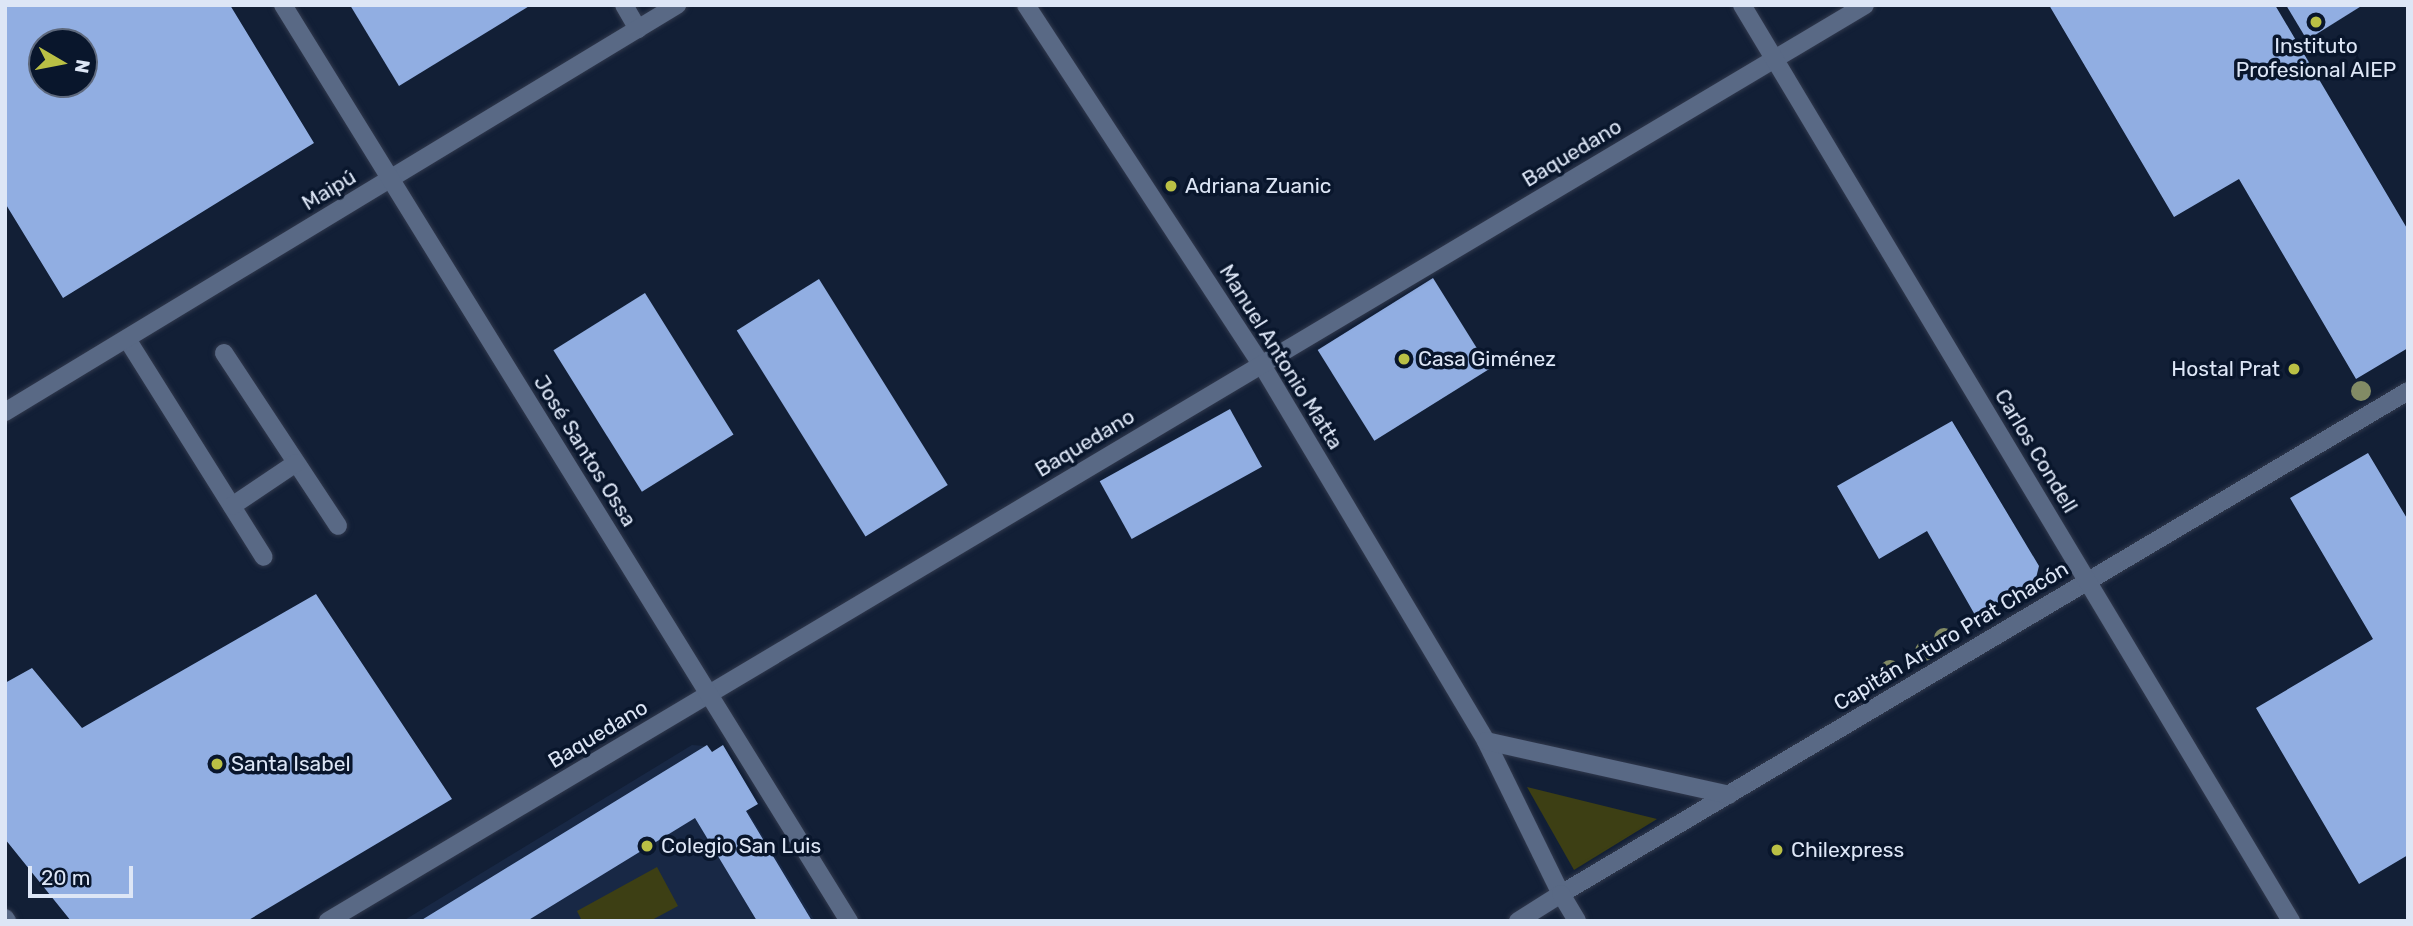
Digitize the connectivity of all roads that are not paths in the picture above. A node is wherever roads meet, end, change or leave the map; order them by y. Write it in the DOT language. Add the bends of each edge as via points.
graph roads {
  1 [pos="283,5"];
  2 [pos="624,5"];
  3 [pos="677,5"];
  4 [pos="1026,5"];
  5 [pos="1742,5"];
  6 [pos="1866,5"];
  7 [pos="638,29"];
  8 [pos="1775,59"];
  9 [pos="391,179"];
  10 [pos="127,339"];
  11 [pos="224,353"];
  12 [pos="1262,365"];
  13 [pos="2408,391"];
  14 [pos="5,412"];
  15 [pos="296,463"];
  16 [pos="232,506"];
  17 [pos="338,526"];
  18 [pos="264,557"];
  19 [pos="2088,582"];
  20 [pos="709,694"];
  21 [pos="1486,741"];
  22 [pos="1729,795"];
  23 [pos="1561,894"];
  24 [pos="328,921"];
  25 [pos="849,921"];
  26 [pos="1518,921"];
  27 [pos="1577,921"];
  28 [pos="2291,921"];
  1 -- 9 [label="street, José Santos Ossa"];
  2 -- 7 [label="street"];
  3 -- 7 [label="street, Maipú"];
  4 -- 12 [label="street, Manuel Antonio Matta"];
  5 -- 8 [label="street, Carlos Condell"];
  6 -- 8 [label="street, Baquedano"];
  7 -- 9 [label="street, Maipú"];
  8 -- 12 [label="street, Baquedano"];
  8 -- 19 [label="street, Carlos Condell"];
  9 -- 10 [label="street, Maipú"];
  9 -- 20 [label="street, José Santos Ossa"];
  10 -- 14 [label="street, Maipú"];
  10 -- 16 [label="street"];
  11 -- 15 [label="street"];
  12 -- 20 [label="street, Baquedano"];
  12 -- 21 [label="street, Manuel Antonio Matta"];
  13 -- 19 [label="street, Capitán Arturo Prat Chacón"];
  15 -- 16 [label="street"];
  15 -- 17 [label="street"];
  16 -- 18 [label="street"];
  19 -- 22 [label="street, Capitán Arturo Prat Chacón"];
  19 -- 28 [label="street, Carlos Condell"];
  20 -- 24 [label="street, Baquedano"];
  20 -- 25 [label="street, José Santos Ossa"];
  21 -- 22 [label="street"];
  21 -- 23 [label="street, Manuel Antonio Matta"];
  22 -- 23 [label="street, Capitán Arturo Prat Chacón"];
  23 -- 26 [label="street, Capitán Arturo Prat Chacón"];
  23 -- 27 [label="street, Manuel Antonio Matta"];
}
